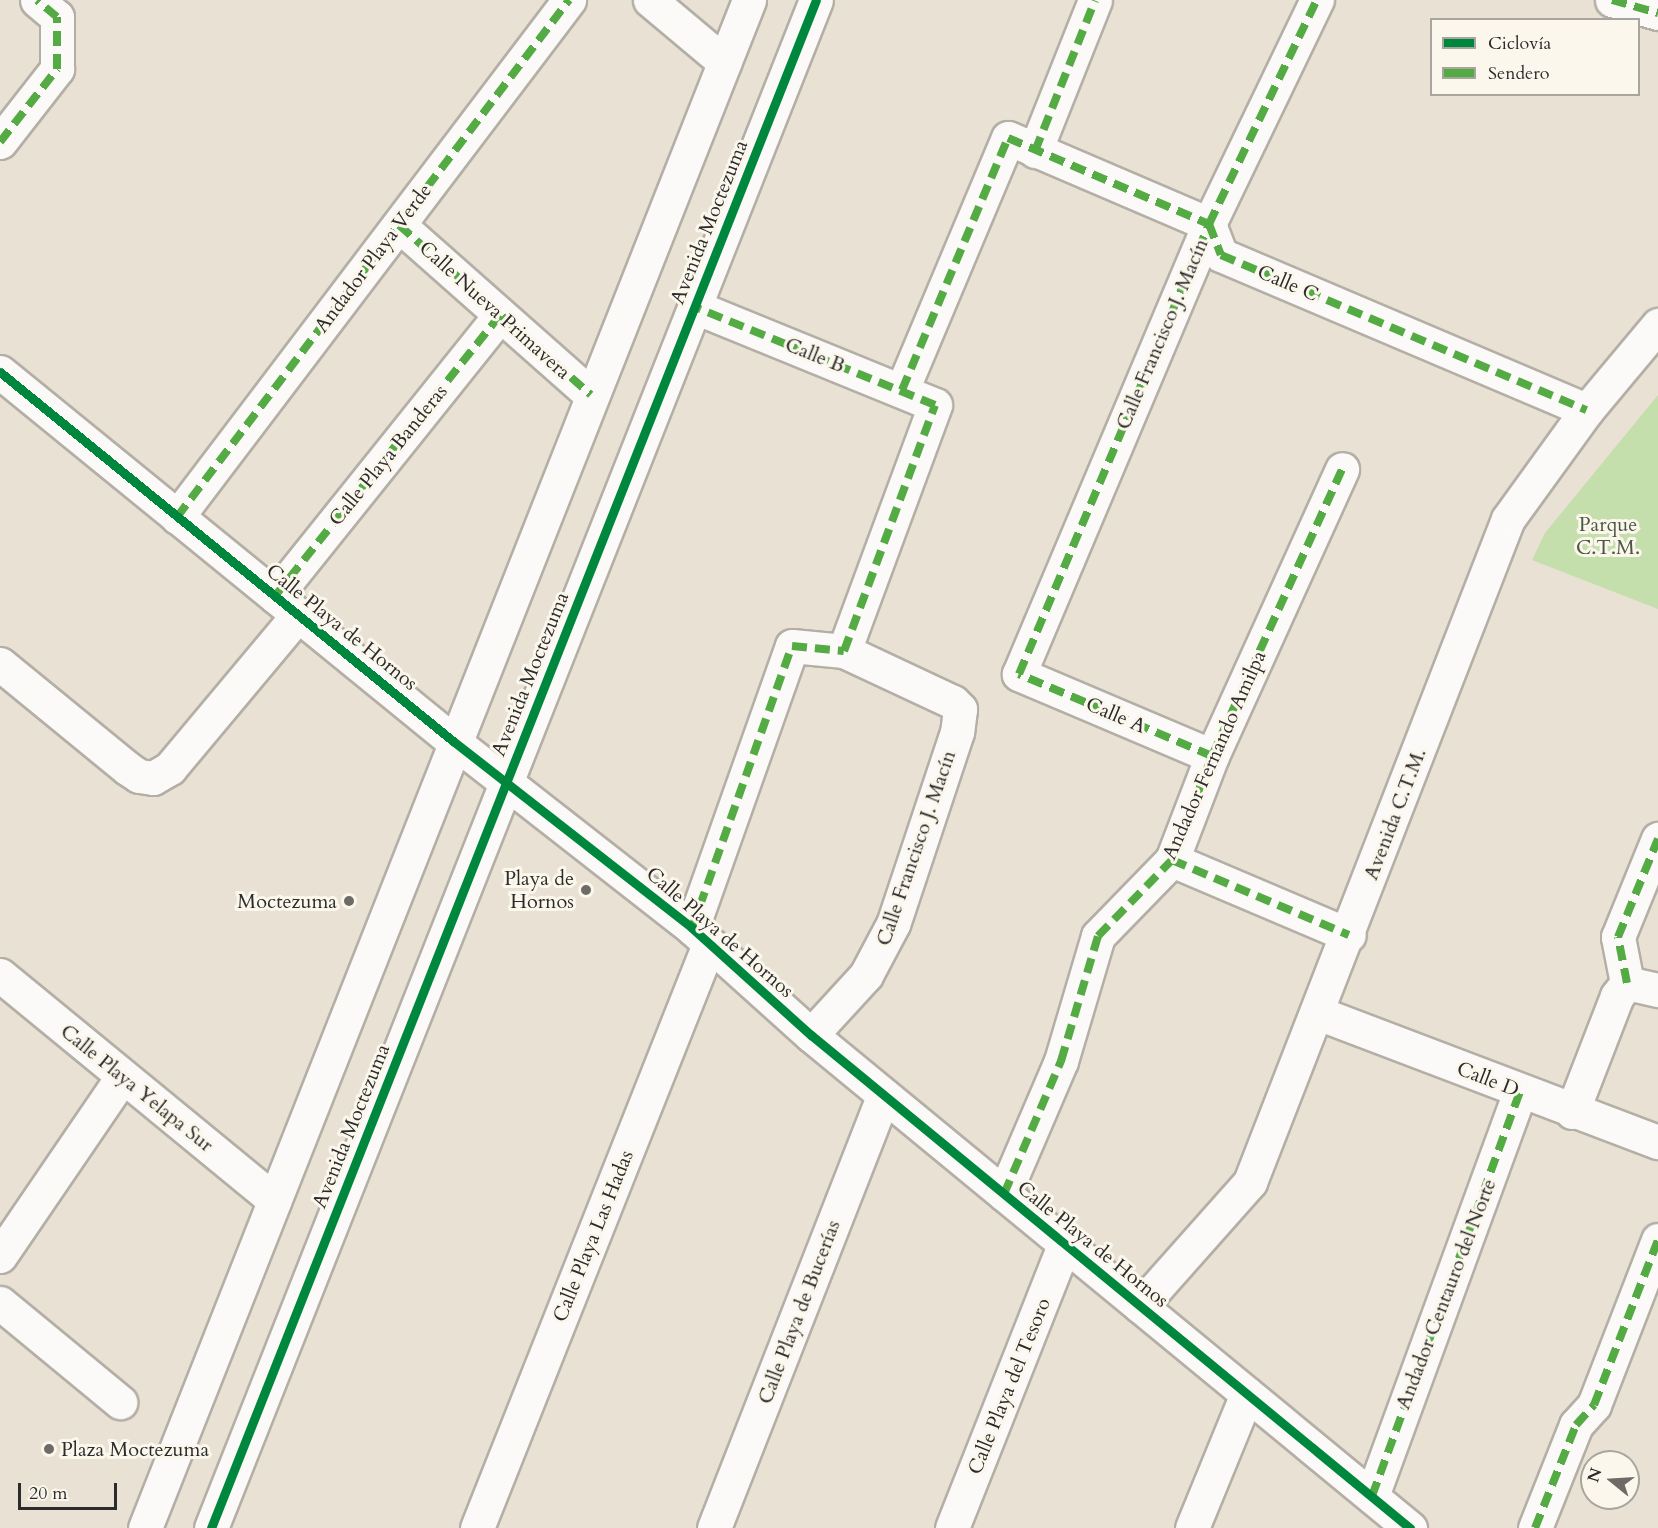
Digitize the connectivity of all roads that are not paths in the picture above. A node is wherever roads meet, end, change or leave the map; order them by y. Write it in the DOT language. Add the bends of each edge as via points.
graph roads {
  1 [pos="37,0"];
  2 [pos="569,0"];
  3 [pos="650,0"];
  4 [pos="749,0"];
  5 [pos="816,0"];
  6 [pos="1095,0"];
  7 [pos="1317,0"];
  8 [pos="1612,0"];
  9 [pos="1658,13"];
  10 [pos="724,62"];
  11 [pos="0,142"];
  12 [pos="1022,144"];
  13 [pos="1209,224"];
  14 [pos="399,225"];
  15 [pos="695,307"];
  16 [pos="500,315"];
  17 [pos="1658,325"];
  18 [pos="0,372"];
  19 [pos="902,390"];
  20 [pos="591,395"];
  21 [pos="1587,410"];
  22 [pos="1342,469"];
  23 [pos="177,517"];
  24 [pos="287,605"];
  25 [pos="844,651"];
  26 [pos="0,664"];
  27 [pos="1019,674"];
  28 [pos="453,741"];
  29 [pos="1212,756"];
  30 [pos="507,780"];
  31 [pos="1658,839"];
  32 [pos="1172,860"];
  33 [pos="1349,935"];
  34 [pos="701,936"];
  35 [pos="0,975"];
  36 [pos="1627,983"];
  37 [pos="1658,990"];
  38 [pos="1318,1013"];
  39 [pos="811,1035"];
  40 [pos="122,1077"];
  41 [pos="1520,1092"];
  42 [pos="884,1095"];
  43 [pos="1572,1112"];
  44 [pos="1658,1142"];
  45 [pos="1004,1194"];
  46 [pos="274,1200"];
  47 [pos="1658,1240"];
  48 [pos="1065,1244"];
  49 [pos="0,1256"];
  50 [pos="0,1303"];
  51 [pos="1140,1306"];
  52 [pos="1247,1394"];
  53 [pos="120,1402"];
  54 [pos="1372,1496"];
  55 [pos="146,1528"];
  56 [pos="211,1528"];
  57 [pos="477,1528"];
  58 [pos="714,1528"];
  59 [pos="952,1528"];
  60 [pos="1192,1528"];
  61 [pos="1410,1528"];
  62 [pos="1535,1528"];
  1 -- 11 [label="street" via="57,17 57,69"];
  2 -- 14 [label="street, Andador Playa Verde"];
  3 -- 10 [label="street"];
  4 -- 10 [label="street"];
  5 -- 15 [label="street, Avenida Moctezuma"];
  6 -- 12 [label="street"];
  7 -- 13 [label="street, Calle Francisco J. Macín"];
  8 -- 9 [label="street"];
  10 -- 20 [label="street"];
  12 -- 13 [label="street"];
  12 -- 19 [label="street"];
  13 -- 21 [label="street, Calle C" via="1221,255"];
  13 -- 27 [label="street, Calle Francisco J. Macín"];
  14 -- 16 [label="street, Calle Nueva Primavera"];
  14 -- 23 [label="street, Andador Playa Verde"];
  15 -- 19 [label="street, Calle B"];
  15 -- 30 [label="street, Avenida Moctezuma"];
  16 -- 20 [label="street, Calle Nueva Primavera"];
  16 -- 24 [label="street, Calle Playa Banderas"];
  17 -- 21 [label="street, Avenida C.T.M."];
  18 -- 23 [label="street, Calle Playa de Hornos"];
  19 -- 25 [label="street, Calle B" via="935,405"];
  20 -- 28 [label="street"];
  21 -- 33 [label="street, Avenida C.T.M." via="1508,519"];
  22 -- 29 [label="street, Andador Fernando Amilpa"];
  23 -- 24 [label="street, Calle Playa de Hornos"];
  24 -- 26 [label="street, Calle Playa Banderas" via="170,768 153,778 138,776 127,768"];
  24 -- 28 [label="street, Calle Playa de Hornos"];
  25 -- 34 [label="street, Calle Playa Las Hadas" via="792,646"];
  25 -- 39 [label="street, Calle Francisco J. Macín" via="944,697 960,709 957,732 885,942 866,975"];
  27 -- 29 [label="street, Calle A"];
  28 -- 30 [label="street, Calle Playa de Hornos"];
  28 -- 46 [label="street"];
  29 -- 32 [label="street, Andador Fernando Amilpa"];
  30 -- 34 [label="street, Calle Playa de Hornos"];
  30 -- 56 [label="street, Avenida Moctezuma"];
  31 -- 36 [label="street" via="1618,937"];
  32 -- 33 [label="street"];
  32 -- 45 [label="street, Andador Fernando Amilpa" via="1098,936 1061,1061"];
  33 -- 38 [label="street, Avenida C.T.M."];
  34 -- 39 [label="street, Calle Playa de Hornos"];
  34 -- 57 [label="street, Calle Playa Las Hadas"];
  35 -- 40 [label="street, Calle Playa Yelapa Sur"];
  36 -- 37 [label="street"];
  36 -- 43 [label="street" via="1617,996"];
  38 -- 41 [label="street, Calle D"];
  38 -- 51 [label="street, Avenida C.T.M." via="1250,1182"];
  39 -- 42 [label="street, Calle Playa de Hornos"];
  40 -- 46 [label="street, Calle Playa Yelapa Sur"];
  40 -- 49 [label="street"];
  41 -- 43 [label="street, Calle D"];
  41 -- 54 [label="street, Andador Centauro del Norte"];
  42 -- 45 [label="street, Calle Playa de Hornos"];
  42 -- 58 [label="street, Calle Playa de Bucerías"];
  43 -- 44 [label="street, Calle D"];
  45 -- 48 [label="street, Calle Playa de Hornos"];
  46 -- 55 [label="street"];
  47 -- 62 [label="street" via="1594,1405 1576,1425"];
  48 -- 51 [label="street, Calle Playa de Hornos"];
  48 -- 59 [label="street, Calle Playa del Tesoro"];
  50 -- 53 [label="street"];
  51 -- 52 [label="street, Calle Playa de Hornos"];
  52 -- 54 [label="street, Calle Playa de Hornos"];
  52 -- 60 [label="street"];
  54 -- 61 [label="street, Calle Playa de Hornos"];
}
